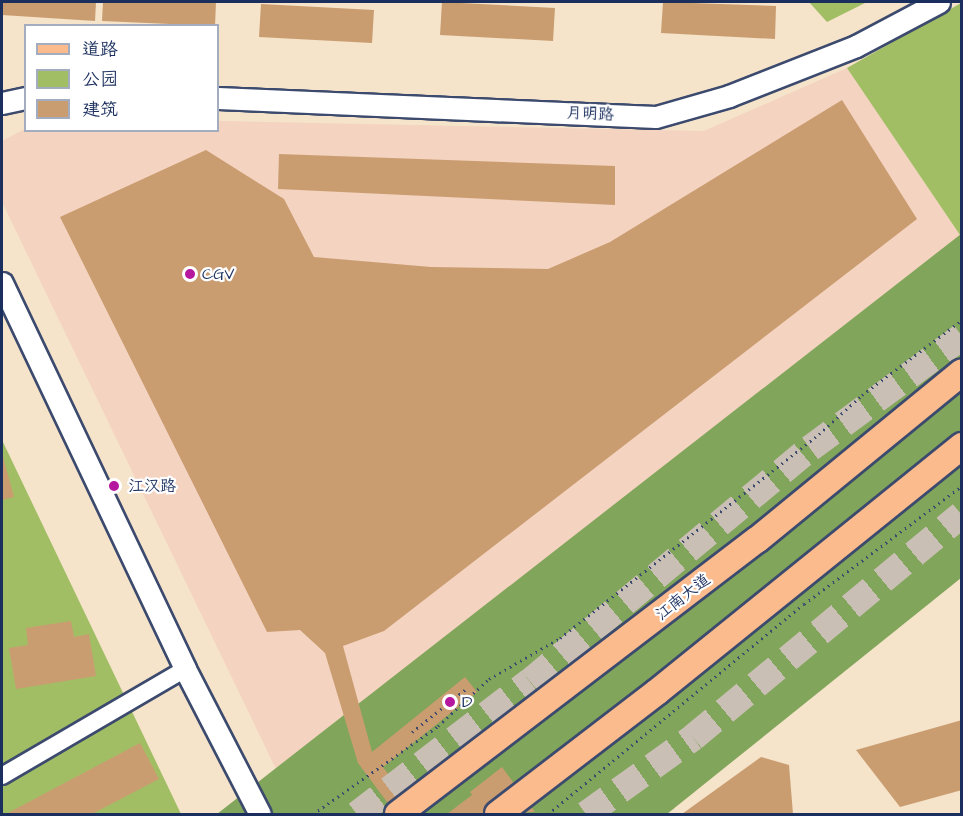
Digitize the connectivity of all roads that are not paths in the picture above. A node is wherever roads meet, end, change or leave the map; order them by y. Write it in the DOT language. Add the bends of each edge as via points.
graph roads {
  1 [pos="939,2"];
  2 [pos="24,98"];
  3 [pos="219,98"];
  4 [pos="2,103"];
  5 [pos="2,283"];
  6 [pos="962,372"];
  7 [pos="962,446"];
  8 [pos="185,669"];
  9 [pos="2,776"];
  10 [pos="260,814"];
  11 [pos="398,814"];
  12 [pos="498,814"];
  1 -- 3 [label="street, 月明路" via="856,46 729,96 656,117"];
  2 -- 4 [label="street"];
  5 -- 8 [label="street"];
  6 -- 11 [label="main road, 江南大道" via="748,547"];
  7 -- 12 [label="main road" via="666,686"];
  8 -- 9 [label="street"];
  8 -- 10 [label="street"];
}
